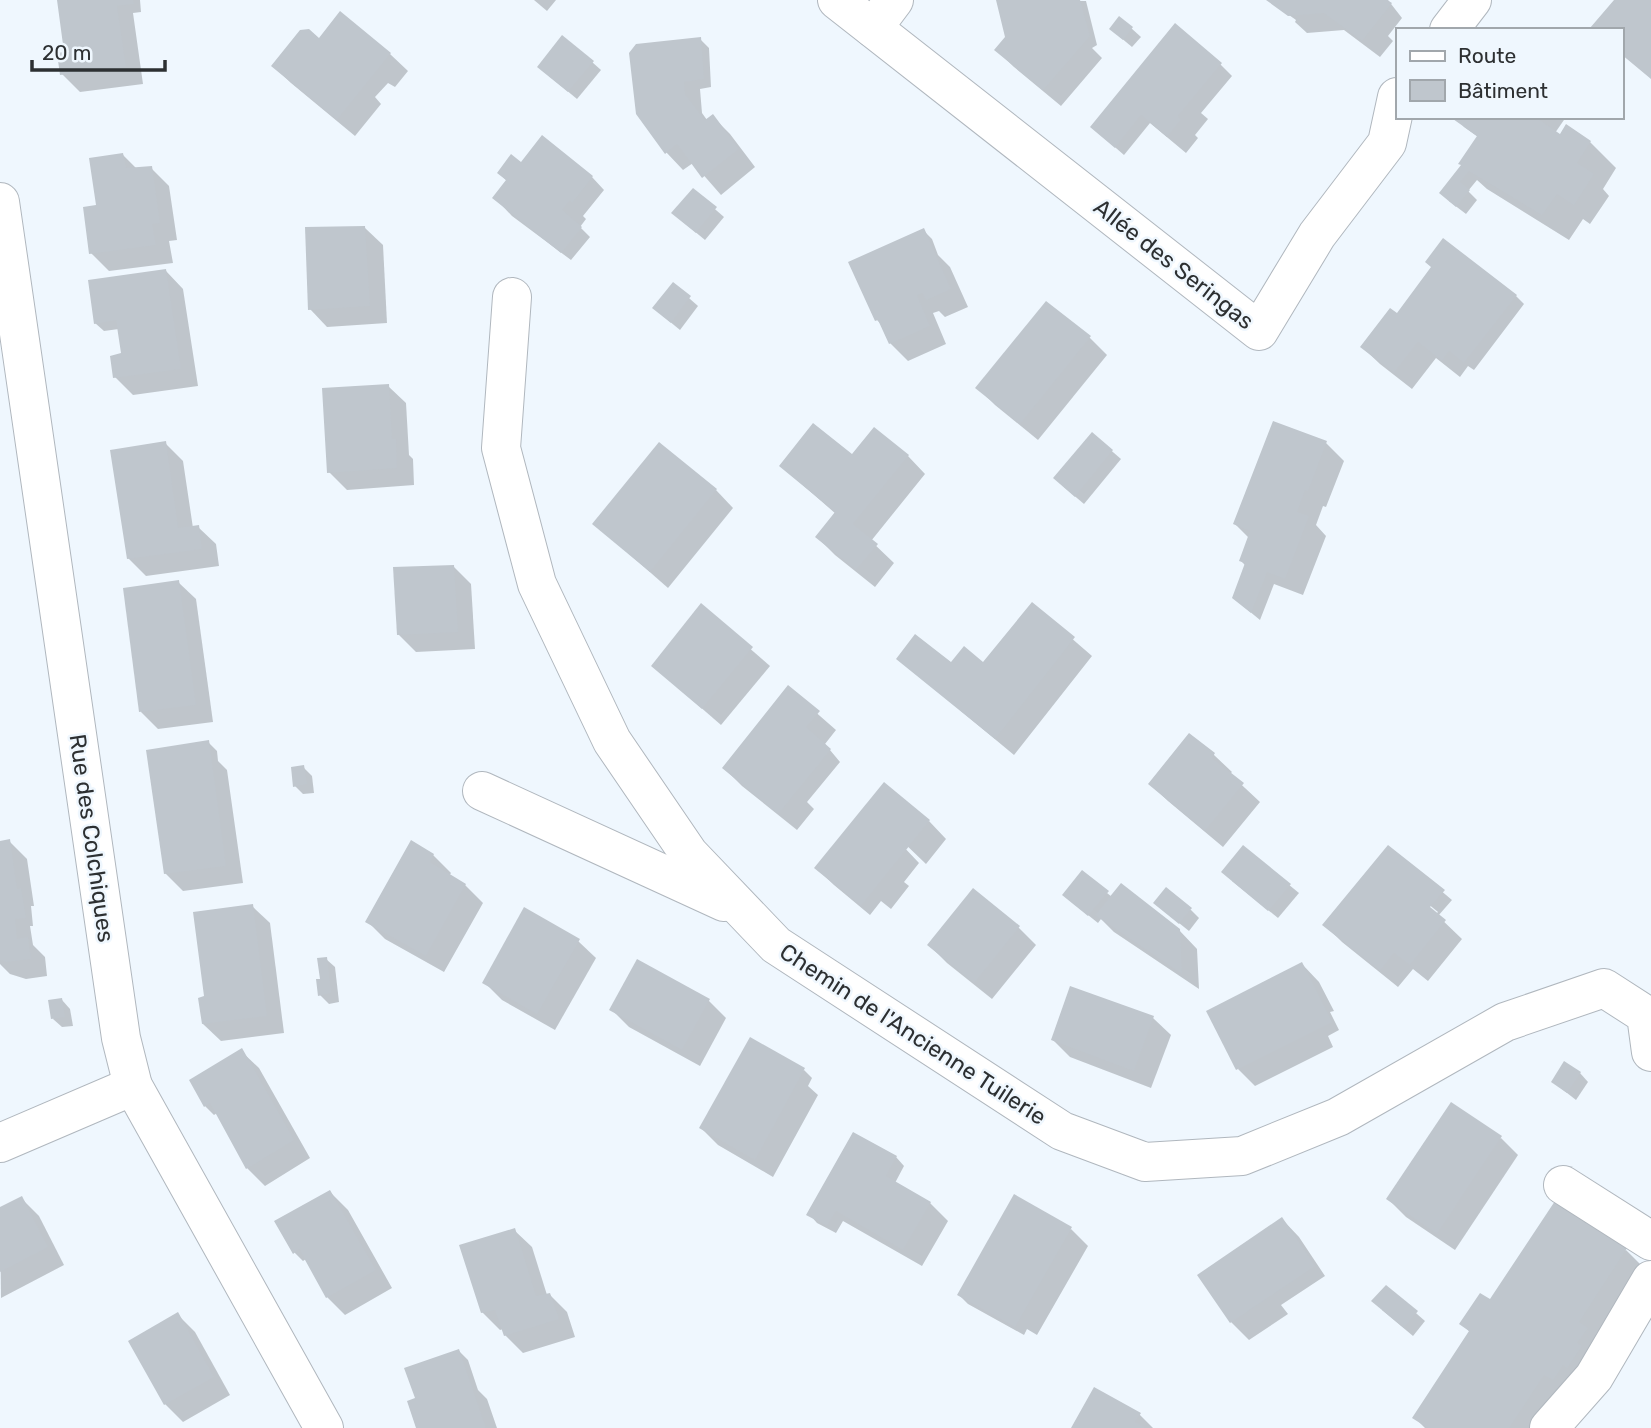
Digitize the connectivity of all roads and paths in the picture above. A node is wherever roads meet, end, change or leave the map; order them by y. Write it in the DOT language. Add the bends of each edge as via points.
graph roads {
  1 [pos="837,0"];
  2 [pos="1472,0"];
  3 [pos="884,14"];
  4 [pos="1451,28"];
  5 [pos="1396,102"];
  6 [pos="0,202"];
  7 [pos="512,296"];
  8 [pos="482,791"];
  9 [pos="742,910"];
  10 [pos="1651,1052"];
  11 [pos="133,1086"];
  12 [pos="0,1143"];
  13 [pos="1563,1185"];
  14 [pos="1651,1241"];
  15 [pos="1651,1280"];
  16 [pos="324,1428"];
  17 [pos="1549,1428"];
  1 -- 3 [label="street, Allée des Seringas"];
  2 -- 4 [label="street"];
  3 -- 5 [label="street, Allée des Seringas" via="1259,331 1317,235 1387,143"];
  6 -- 11 [label="street, Rue des Colchiques" via="121,1038"];
  7 -- 9 [label="street, Chemin de l'Ancienne Tuilerie" via="501,448 537,584 612,741 689,854"];
  8 -- 9 [label="street"];
  9 -- 10 [label="street, Chemin de l'Ancienne Tuilerie" via="776,945 1062,1131 1145,1162 1242,1156 1338,1117 1505,1022 1604,988 1646,1015"];
  11 -- 12 [label="street"];
  11 -- 16 [label="street, Rue des Colchiques"];
  13 -- 14 [label="street"];
  15 -- 17 [label="street" via="1594,1377"];
}
